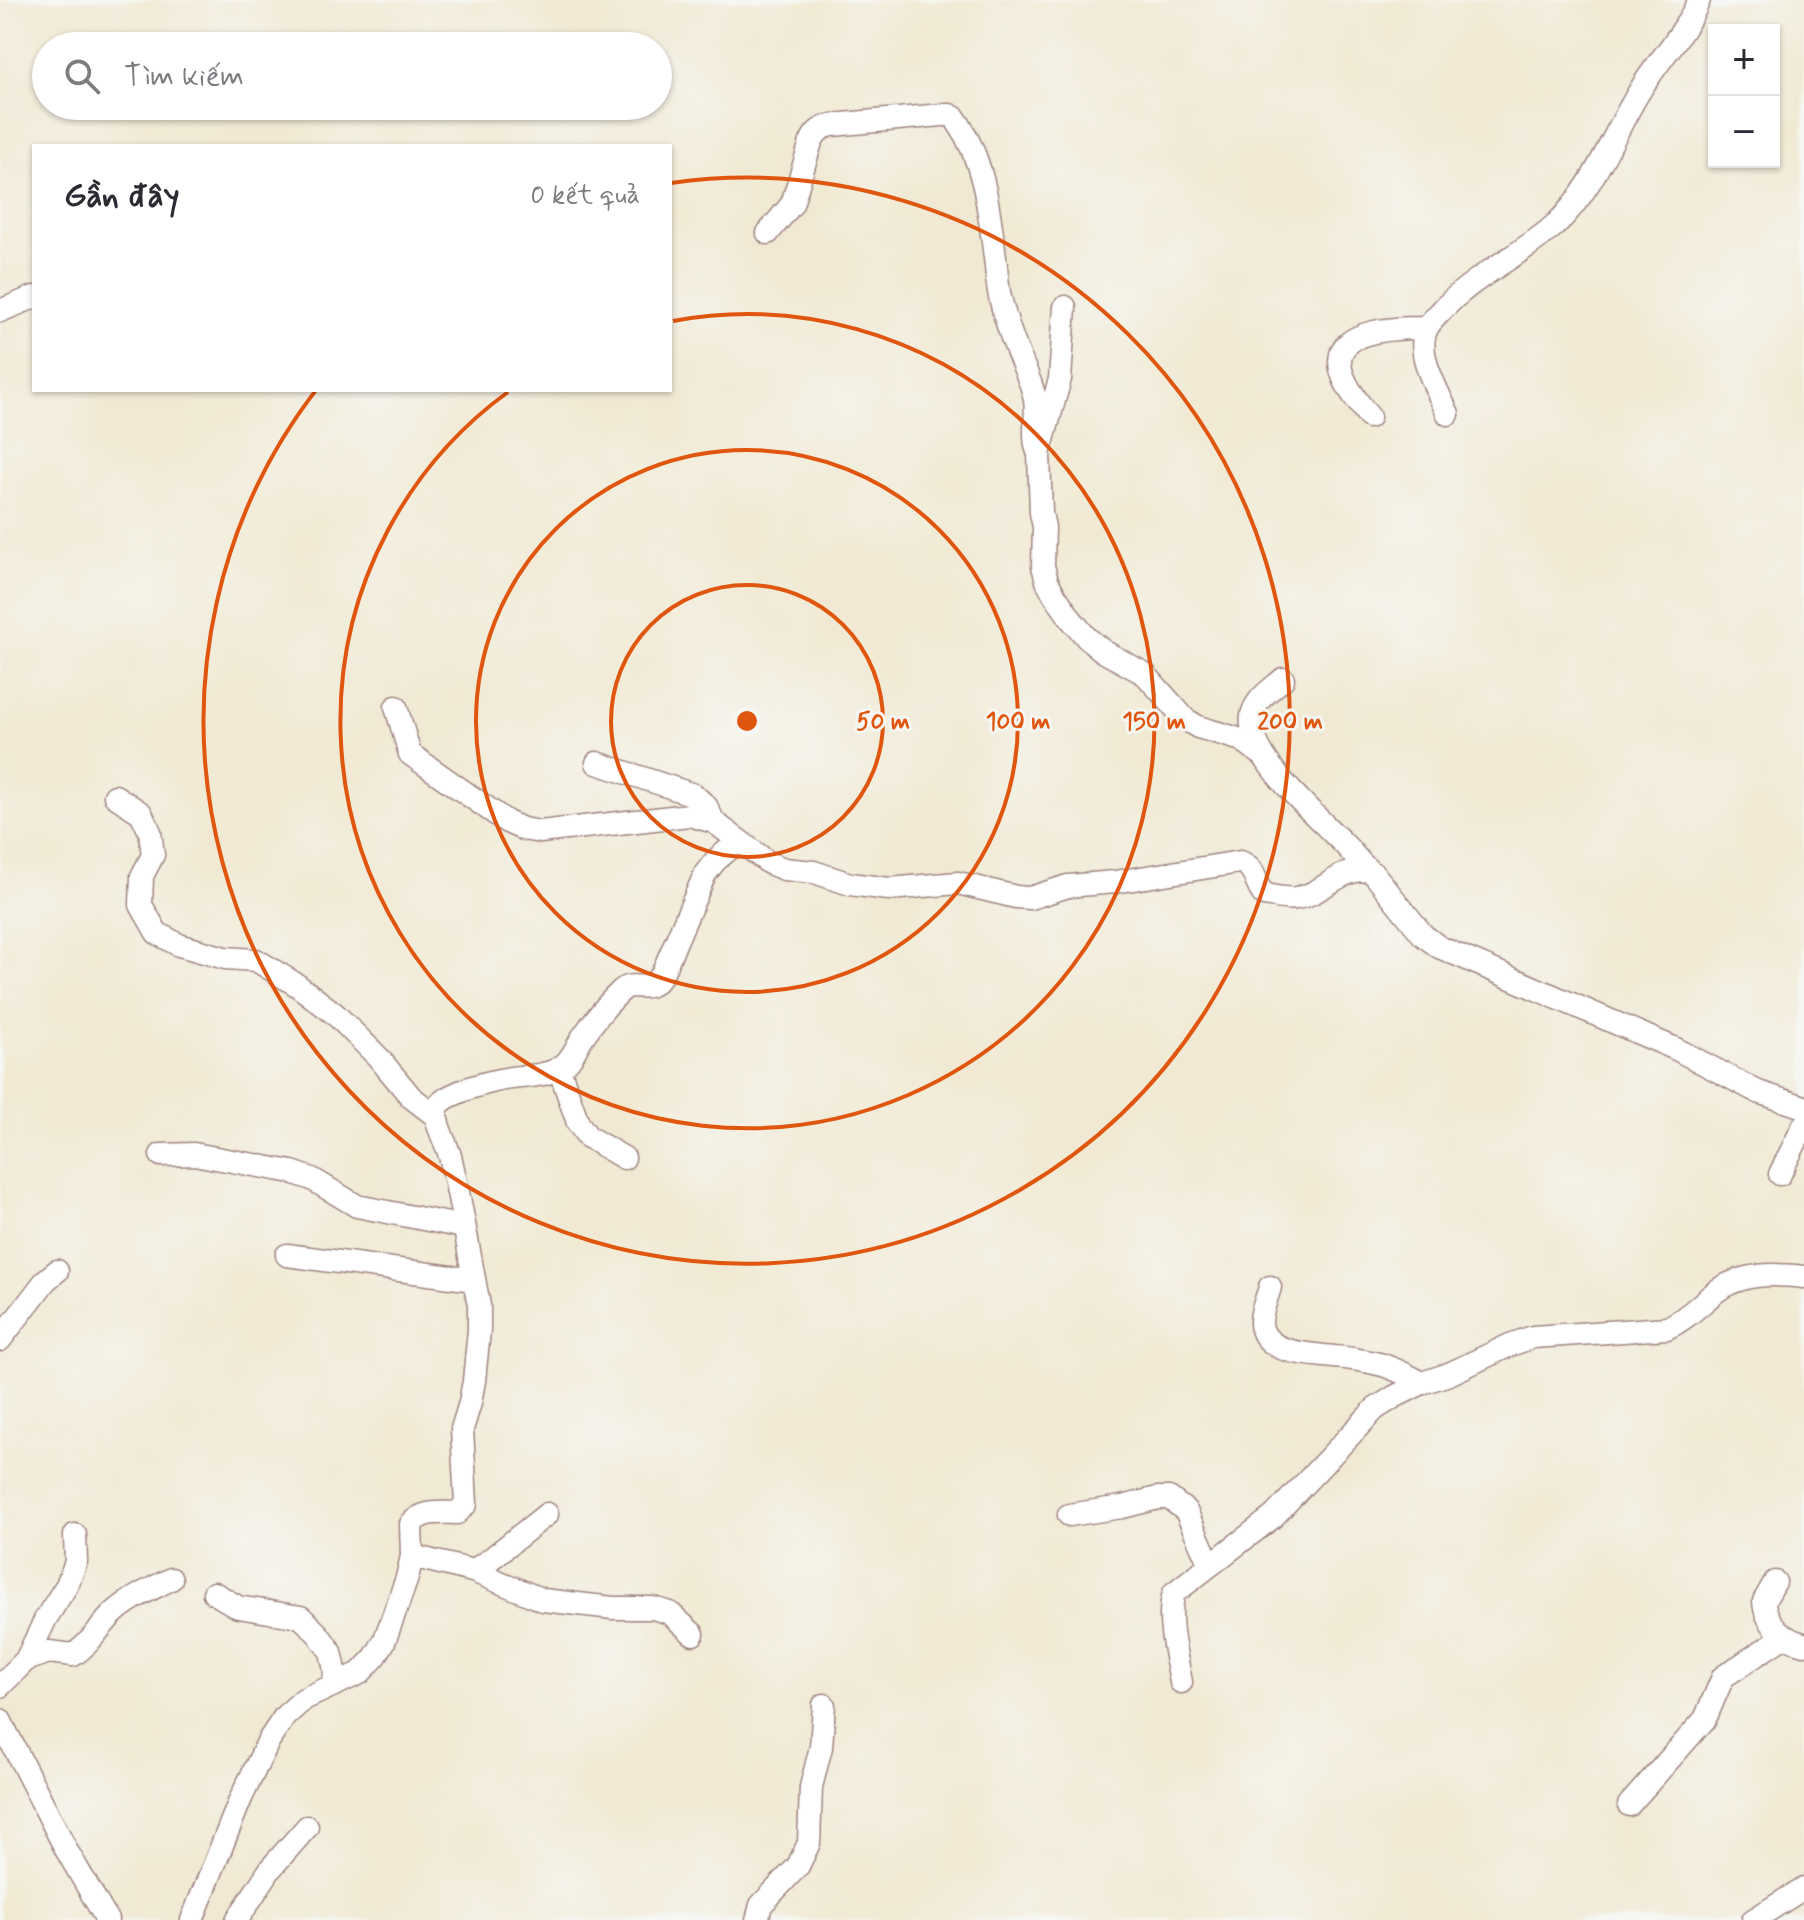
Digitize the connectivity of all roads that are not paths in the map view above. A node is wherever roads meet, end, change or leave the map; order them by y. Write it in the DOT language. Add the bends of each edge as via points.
graph roads {
  1 [pos="1699,0"];
  2 [pos="768,233"];
  3 [pos="32,298"];
  4 [pos="1065,307"];
  5 [pos="0,311"];
  6 [pos="1427,328"];
  7 [pos="1448,414"];
  8 [pos="1369,417"];
  9 [pos="1039,454"];
  10 [pos="1283,679"];
  11 [pos="396,707"];
  12 [pos="1266,757"];
  13 [pos="597,763"];
  14 [pos="115,796"];
  15 [pos="714,822"];
  16 [pos="739,841"];
  17 [pos="1367,870"];
  18 [pos="559,1068"];
  19 [pos="1804,1107"];
  20 [pos="437,1117"];
  21 [pos="1804,1125"];
  22 [pos="161,1155"];
  23 [pos="624,1158"];
  24 [pos="1780,1174"];
  25 [pos="464,1227"];
  26 [pos="287,1255"];
  27 [pos="57,1271"];
  28 [pos="1804,1277"];
  29 [pos="474,1280"];
  30 [pos="1270,1287"];
  31 [pos="0,1340"];
  32 [pos="1422,1383"];
  33 [pos="547,1514"];
  34 [pos="1069,1515"];
  35 [pos="75,1535"];
  36 [pos="412,1556"];
  37 [pos="1210,1565"];
  38 [pos="473,1571"];
  39 [pos="171,1579"];
  40 [pos="1775,1582"];
  41 [pos="214,1593"];
  42 [pos="693,1634"];
  43 [pos="1794,1640"];
  44 [pos="26,1660"];
  45 [pos="1181,1682"];
  46 [pos="334,1685"];
  47 [pos="0,1686"];
  48 [pos="824,1705"];
  49 [pos="0,1720"];
  50 [pos="1629,1805"];
  51 [pos="307,1827"];
  52 [pos="1804,1888"];
  53 [pos="107,1920"];
  54 [pos="192,1920"];
  55 [pos="237,1920"];
  56 [pos="757,1920"];
  57 [pos="1753,1920"];
  1 -- 6 [label="street" via="1569,211 1536,241 1459,294"];
  2 -- 9 [label="street" via="792,204 814,134 821,129 942,115 955,118 984,180 999,296 1032,389"];
  3 -- 5 [label="street"];
  4 -- 9 [label="street" via="1060,379"];
  6 -- 7 [label="street" via="1424,359"];
  6 -- 8 [label="street" via="1375,331 1347,345 1340,359 1342,371"];
  9 -- 12 [label="street" via="1043,566 1071,619 1103,651 1145,674 1185,719 1242,740"];
  10 -- 12 [label="street" via="1257,702 1252,714 1257,744"];
  11 -- 15 [label="street" via="410,754 523,829 540,832 689,815"];
  12 -- 17 [label="street" via="1311,814"];
  13 -- 15 [label="street" via="694,795"];
  14 -- 20 [label="street" via="141,813 150,832 153,855 142,876 141,905 157,933 225,958 256,960 297,985 335,1014 411,1097"];
  15 -- 16 [label="street"];
  16 -- 17 [label="street" via="784,869 850,884 889,889 958,883 1030,898 1068,886 1240,862 1253,871 1264,895 1294,899 1338,876"];
  16 -- 18 [label="street" via="705,874 657,982 624,988"];
  17 -- 19 [label="street" via="1439,947 1676,1049 1758,1092"];
  18 -- 20 [label="street" via="455,1094 443,1101"];
  18 -- 23 [label="street" via="588,1137"];
  20 -- 25 [label="street" via="450,1152"];
  21 -- 24 [label="street"];
  22 -- 25 [label="street" via="194,1154 292,1172 357,1206"];
  25 -- 29 [label="street"];
  26 -- 29 [label="street"];
  27 -- 31 [label="street"];
  28 -- 32 [label="street" via="1765,1274 1729,1284 1667,1328 1533,1337"];
  29 -- 36 [label="street" via="479,1330 462,1429 466,1504 457,1513 417,1517 411,1524"];
  30 -- 32 [label="street" via="1261,1320 1270,1341 1302,1354 1382,1365"];
  32 -- 37 [label="street" via="1375,1409 1274,1516"];
  33 -- 38 [label="street"];
  34 -- 37 [label="street" via="1169,1498 1186,1511"];
  35 -- 44 [label="street" via="76,1562 67,1585"];
  36 -- 38 [label="street"];
  36 -- 46 [label="street" via="379,1649 360,1673"];
  37 -- 45 [label="street" via="1174,1593 1171,1604"];
  38 -- 42 [label="street" via="543,1600 653,1608 670,1613"];
  39 -- 44 [label="street" via="114,1613 73,1655 49,1652"];
  40 -- 43 [label="street" via="1764,1608"];
  41 -- 46 [label="street" via="238,1607 301,1617 331,1652"];
  43 -- 50 [label="street" via="1723,1677 1705,1719"];
  44 -- 47 [label="street"];
  46 -- 54 [label="street" via="304,1699 269,1740"];
  48 -- 56 [label="street" via="811,1787 809,1843 798,1866 761,1905"];
  49 -- 53 [label="street"];
  51 -- 55 [label="street" via="271,1868"];
  52 -- 57 [label="street"];
}
